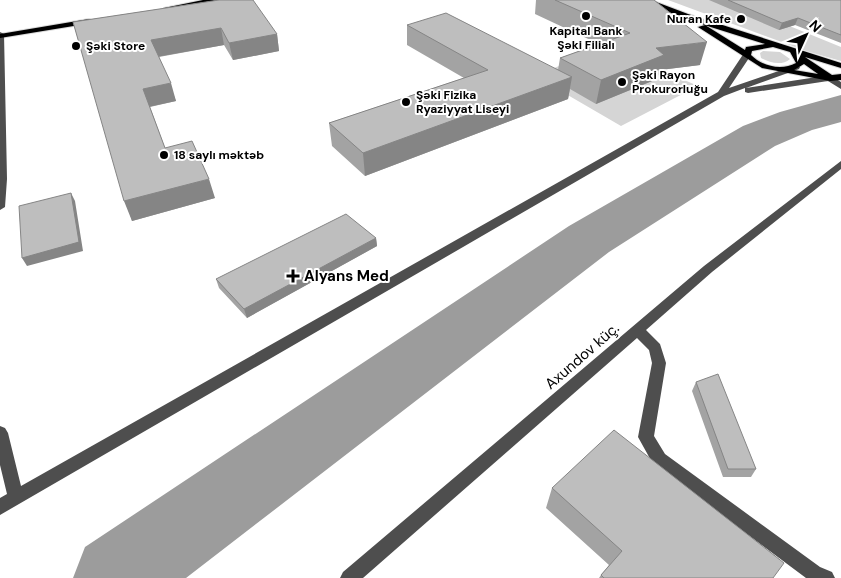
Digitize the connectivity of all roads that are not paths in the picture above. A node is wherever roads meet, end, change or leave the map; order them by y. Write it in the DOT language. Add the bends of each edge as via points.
graph roads {
  1 [pos="216,0"];
  2 [pos="645,0"];
  3 [pos="157,10"];
  4 [pos="685,16"];
  5 [pos="98,20"];
  6 [pos="0,35"];
  7 [pos="790,52"];
  8 [pos="747,56"];
  9 [pos="841,66"];
  10 [pos="796,67"];
  11 [pos="773,68"];
  12 [pos="787,71"];
  13 [pos="841,77"];
  14 [pos="830,78"];
  15 [pos="841,86"];
  16 [pos="721,94"];
  17 [pos="841,164"];
  18 [pos="0,207"];
  19 [pos="637,330"];
  20 [pos="0,433"];
  21 [pos="16,497"];
  22 [pos="0,506"];
  23 [pos="349,578"];
  24 [pos="826,578"];
  1 -- 3 [label="main road"];
  2 -- 4 [label="main road"];
  4 -- 7 [label="main road"];
  4 -- 8 [label="main road"];
  5 -- 6 [label="main road"];
  6 -- 18 [label="street"];
  7 -- 8 [label="main road" via="761,46 749,49"];
  7 -- 9 [label="main road"];
  7 -- 10 [label="main road" via="801,61"];
  7 -- 14 [label="main road"];
  8 -- 11 [label="main road" via="756,63"];
  8 -- 16 [label="street"];
  10 -- 11 [label="main road"];
  10 -- 12 [label="street"];
  11 -- 12 [label="main road"];
  12 -- 14 [label="main road"];
  12 -- 16 [label="street"];
  13 -- 14 [label="main road"];
  14 -- 15 [label="street"];
  14 -- 16 [label="street"];
  16 -- 21 [label="street"];
  17 -- 19 [label="street, Axundov küç." via="708,269"];
  19 -- 23 [label="street, Axundov küç."];
  19 -- 24 [label="street" via="655,348 659,363 646,437 659,459 814,573"];
  20 -- 21 [label="street"];
  21 -- 22 [label="street"];
}
